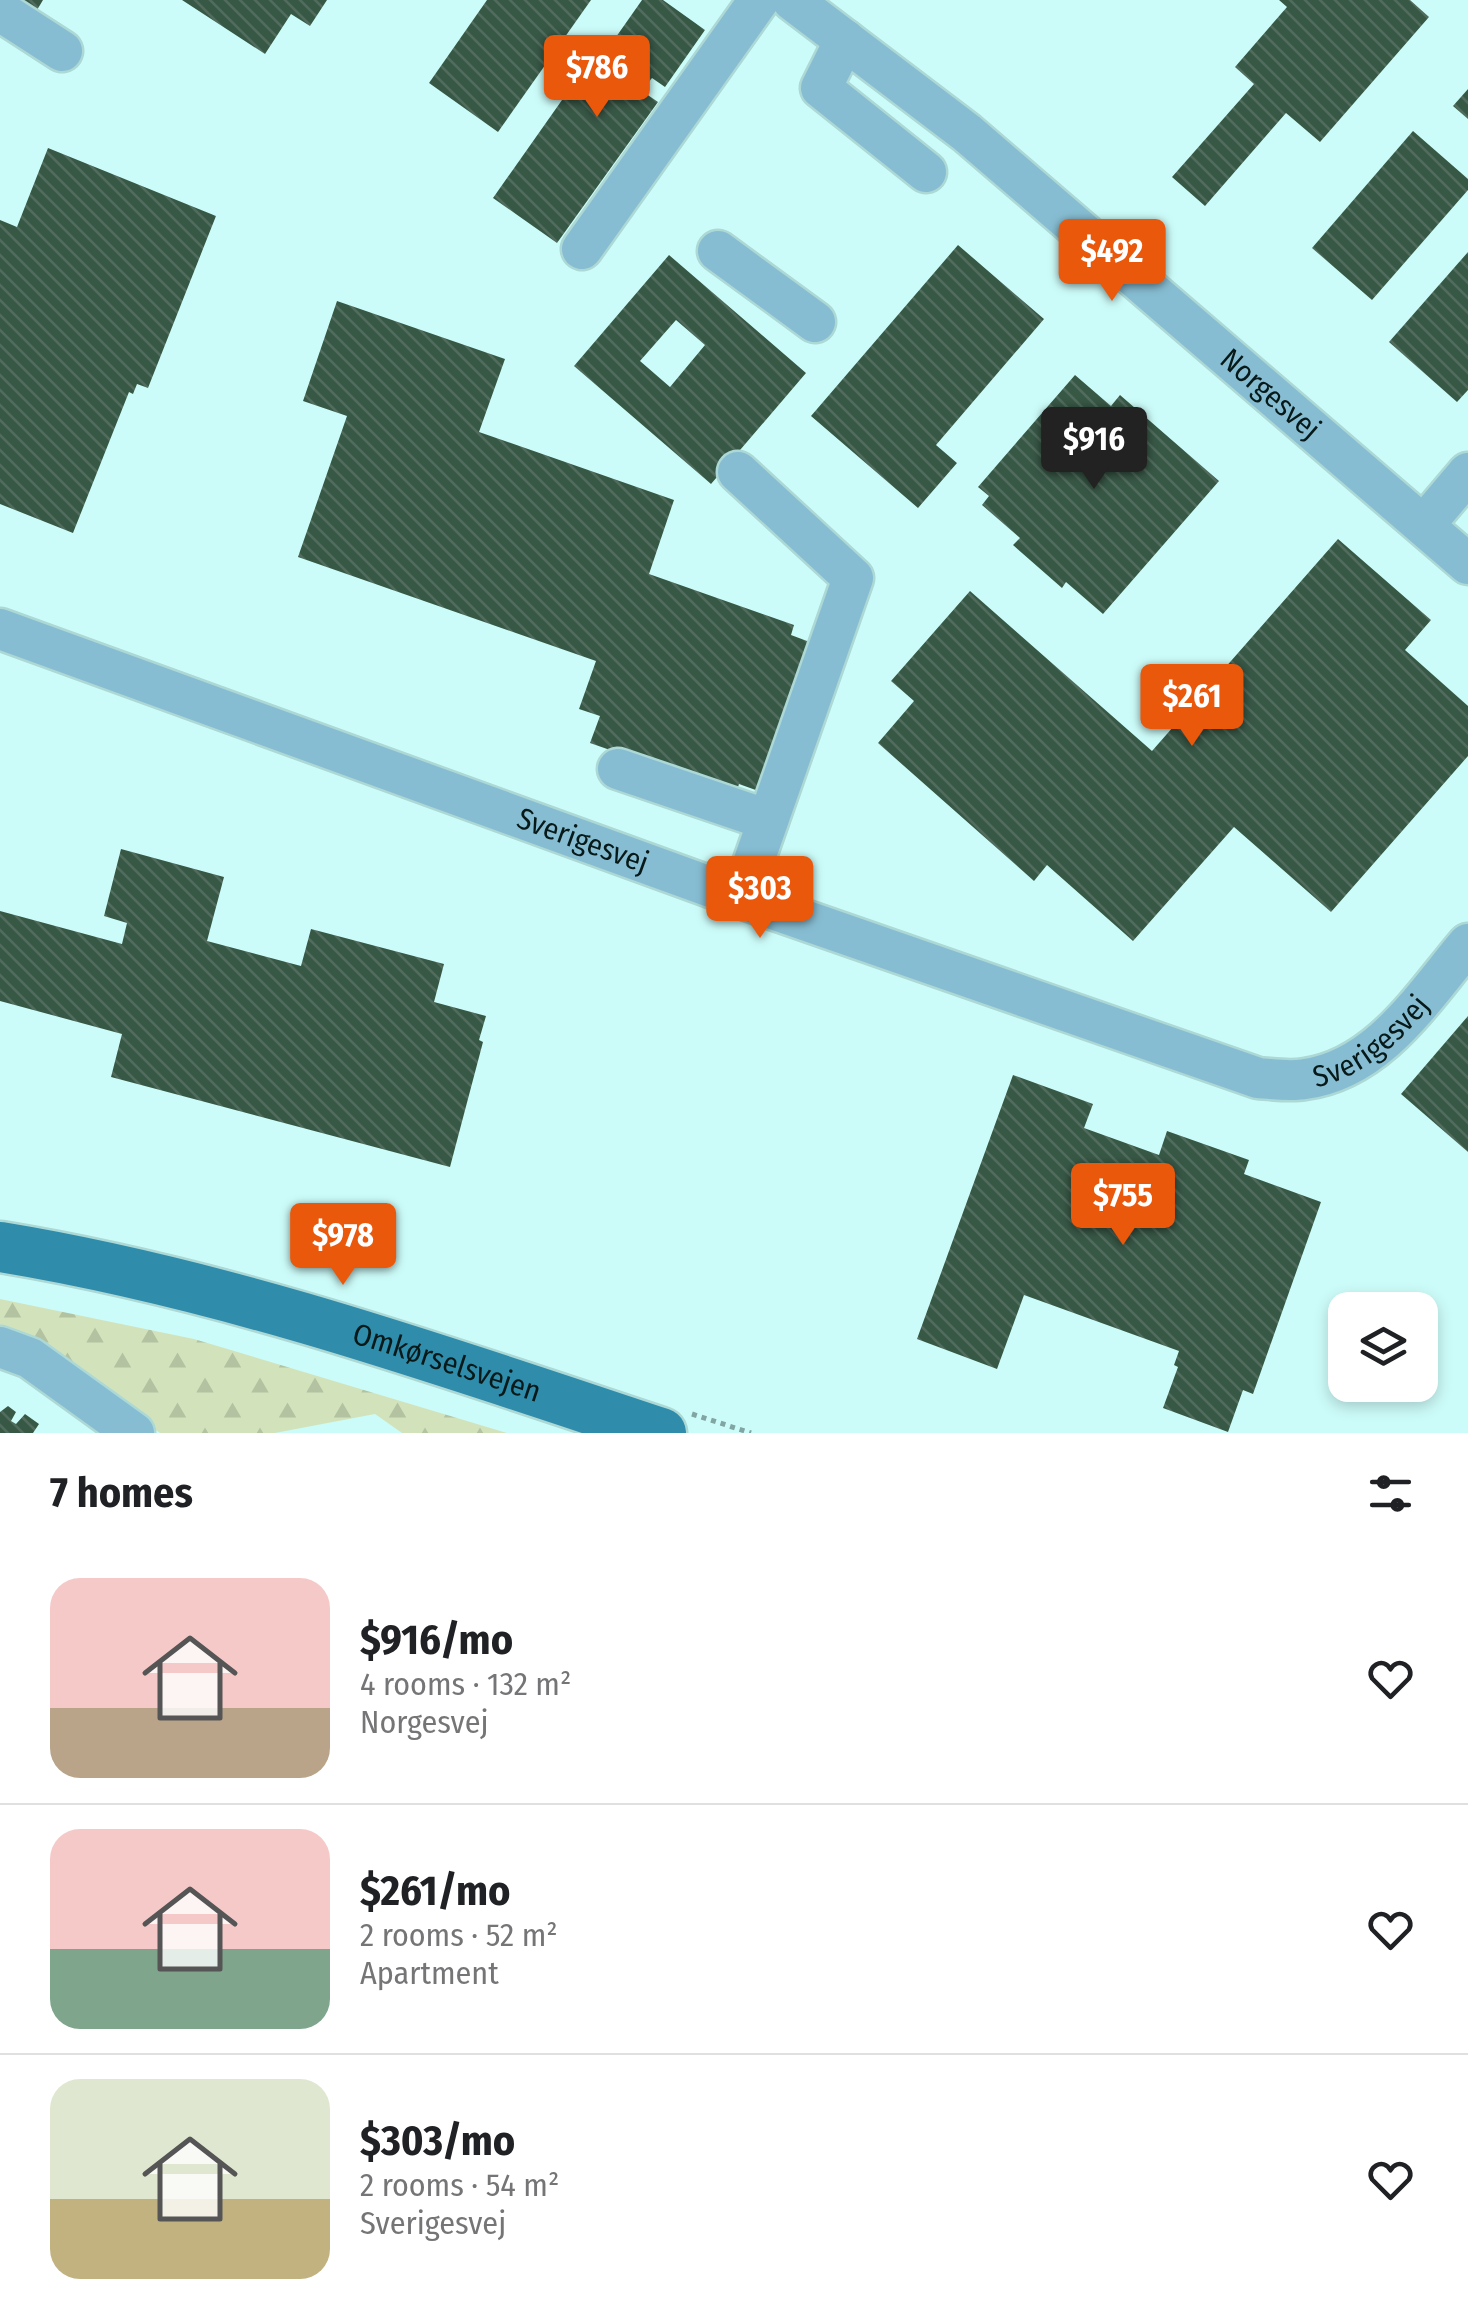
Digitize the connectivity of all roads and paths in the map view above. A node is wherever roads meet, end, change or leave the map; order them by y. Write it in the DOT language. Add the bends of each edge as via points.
graph roads {
  1 [pos="759,0"];
  2 [pos="792,0"];
  3 [pos="0,11"];
  4 [pos="845,40"];
  5 [pos="62,51"];
  6 [pos="926,172"];
  7 [pos="582,249"];
  8 [pos="718,251"];
  9 [pos="815,322"];
  10 [pos="738,472"];
  11 [pos="1468,473"];
  12 [pos="1424,525"];
  13 [pos="1468,564"];
  14 [pos="0,629"];
  15 [pos="618,769"];
  16 [pos="768,820"];
  17 [pos="741,898"];
  18 [pos="1468,944"];
  19 [pos="0,1247"];
  20 [pos="0,1347"];
  21 [pos="134,1433"];
  22 [pos="661,1433"];
  1 -- 7 [label="street"];
  2 -- 4 [label="street, Norgesvej"];
  3 -- 5 [label="street"];
  4 -- 6 [label="street" via="821,88"];
  4 -- 12 [label="street, Norgesvej" via="967,134"];
  8 -- 9 [label="street"];
  10 -- 16 [label="street" via="853,578"];
  11 -- 12 [label="street"];
  12 -- 13 [label="street, Norgesvej"];
  14 -- 17 [label="street, Sverigesvej"];
  15 -- 16 [label="street"];
  16 -- 17 [label="street"];
  17 -- 18 [label="street, Sverigesvej" via="1258,1078 1305,1080 1381,1045"];
  19 -- 22 [label="main road, Omkørselsvejen" via="226,1295"];
  20 -- 21 [label="street" via="30,1358"];
}
